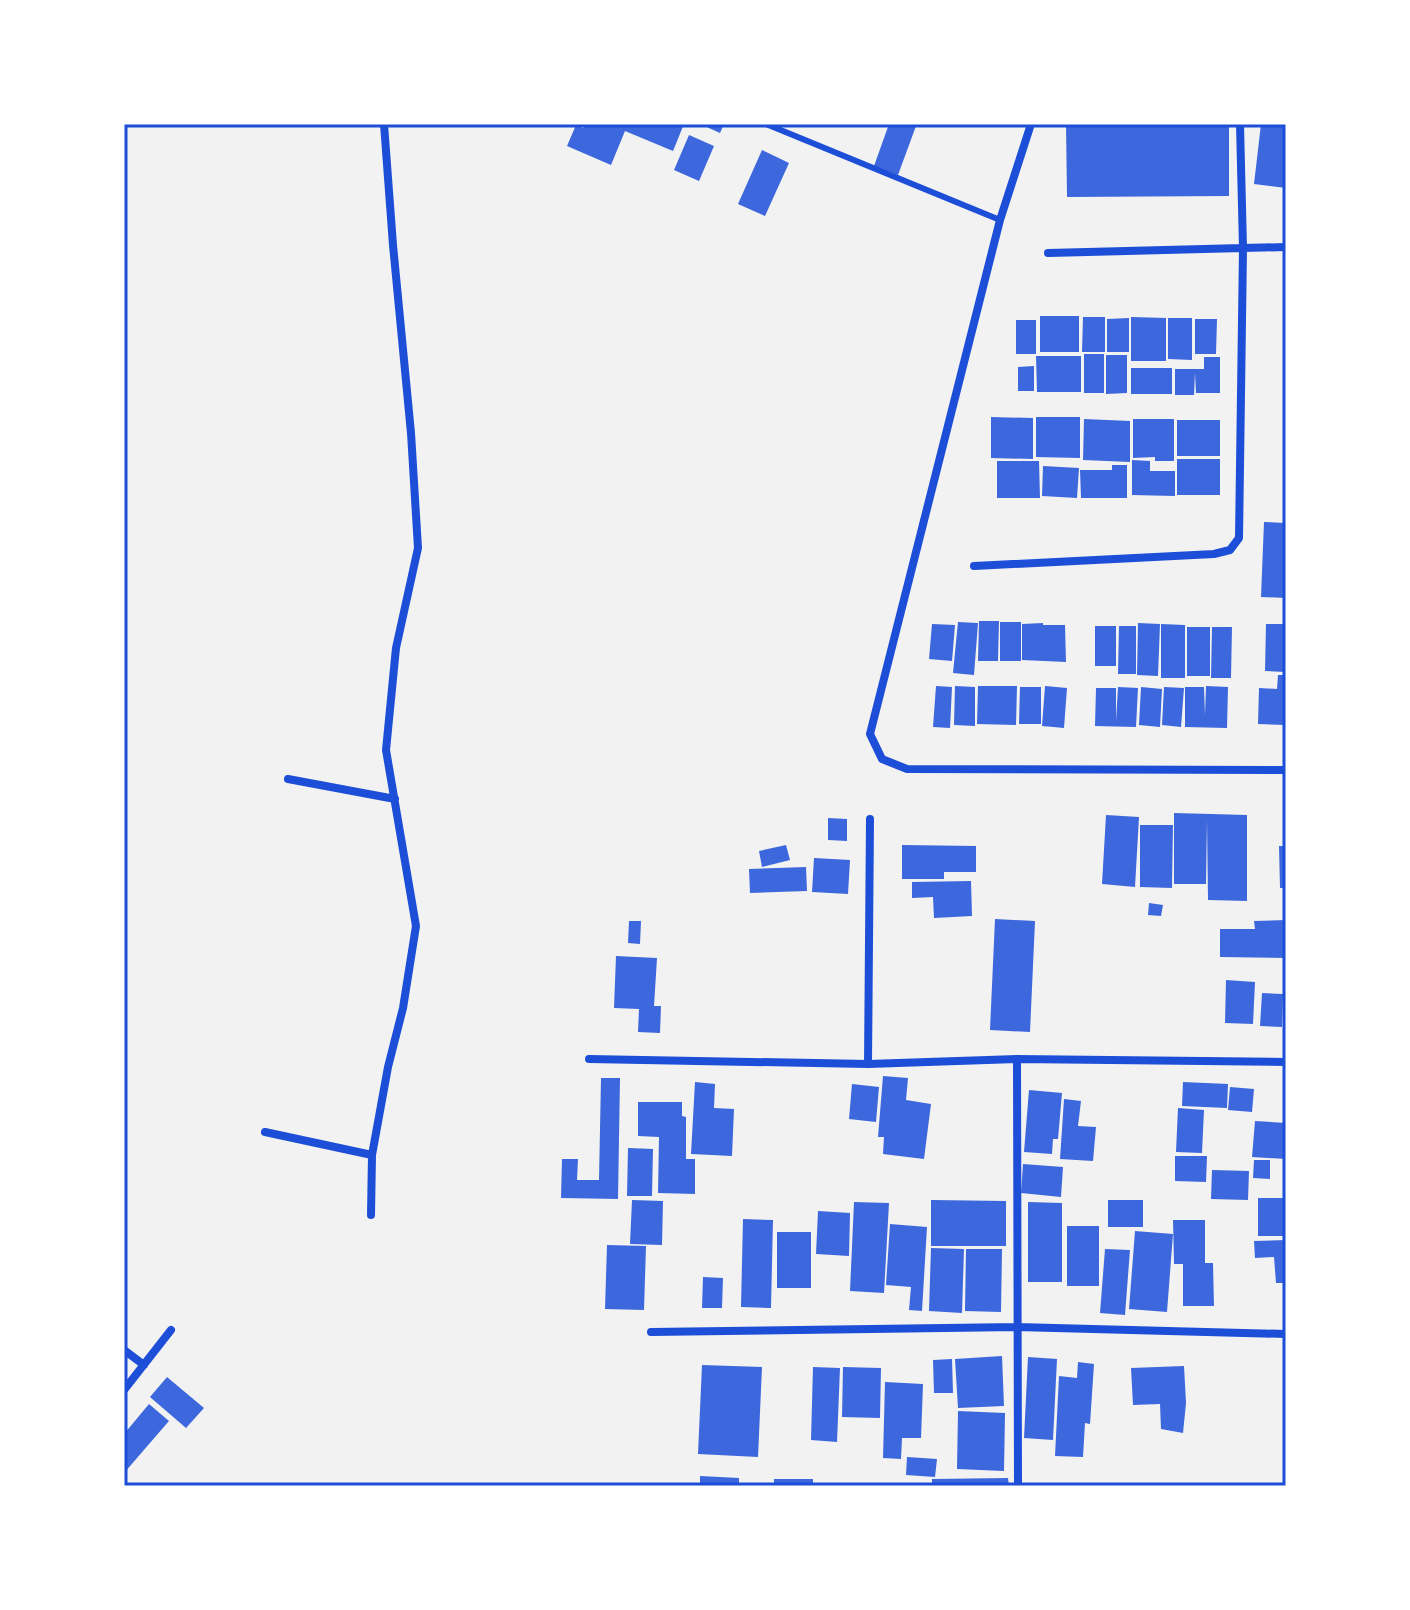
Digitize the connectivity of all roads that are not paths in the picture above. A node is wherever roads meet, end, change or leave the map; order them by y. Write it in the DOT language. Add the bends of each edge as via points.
graph roads {
  1 [pos="384,124"];
  2 [pos="766,124"];
  3 [pos="1031,124"];
  4 [pos="1240,124"];
  5 [pos="1000,220"];
  6 [pos="1286,247"];
  7 [pos="1243,248"];
  8 [pos="1048,253"];
  9 [pos="974,566"];
  10 [pos="1286,770"];
  11 [pos="288,779"];
  12 [pos="395,799"];
  13 [pos="870,819"];
  14 [pos="589,1059"];
  15 [pos="1017,1059"];
  16 [pos="1286,1062"];
  17 [pos="868,1064"];
  18 [pos="265,1132"];
  19 [pos="372,1155"];
  20 [pos="371,1215"];
  21 [pos="1017,1327"];
  22 [pos="171,1330"];
  23 [pos="651,1332"];
  24 [pos="1286,1334"];
  25 [pos="124,1350"];
  26 [pos="144,1365"];
  27 [pos="124,1390"];
  28 [pos="1018,1486"];
  1 -- 12 [label="street" via="418,548 396,648 386,750"];
  2 -- 5 [label="lane"];
  3 -- 5 [label="street"];
  4 -- 7 [label="street"];
  5 -- 10 [label="street" via="870,734 882,759 907,769"];
  6 -- 7 [label="street"];
  7 -- 8 [label="street"];
  7 -- 9 [label="street" via="1239,538 1230,550"];
  11 -- 12 [label="street"];
  12 -- 19 [label="street" via="416,926"];
  13 -- 17 [label="street"];
  14 -- 17 [label="street"];
  15 -- 16 [label="street"];
  15 -- 17 [label="street"];
  15 -- 21 [label="street"];
  18 -- 19 [label="street"];
  19 -- 20 [label="street"];
  21 -- 23 [label="street"];
  21 -- 24 [label="street"];
  21 -- 28 [label="street"];
  22 -- 26 [label="street"];
  25 -- 26 [label="street"];
  26 -- 27 [label="street"];
}
